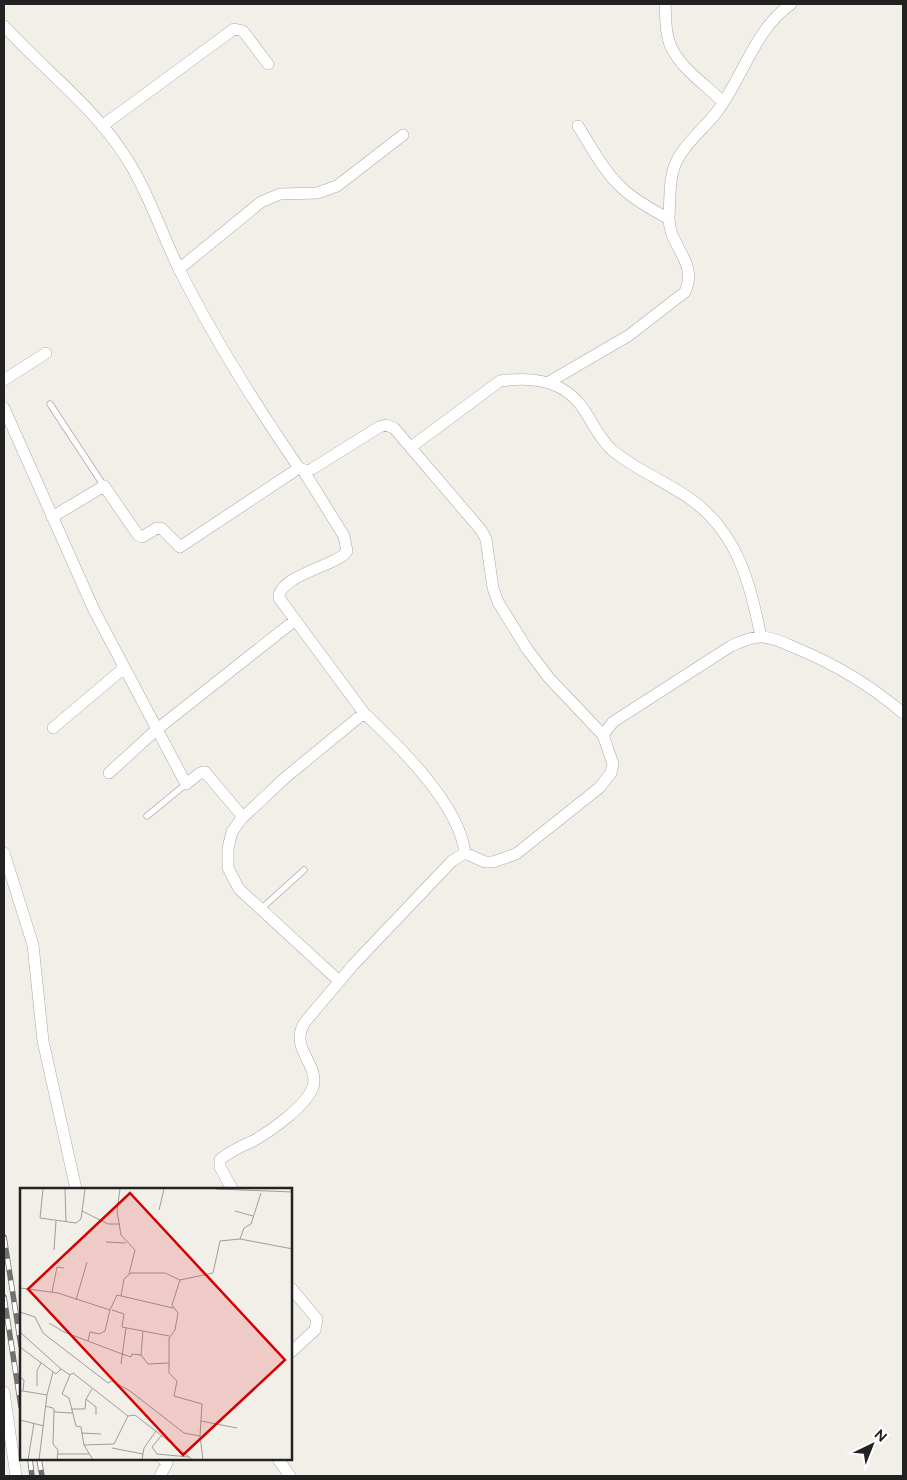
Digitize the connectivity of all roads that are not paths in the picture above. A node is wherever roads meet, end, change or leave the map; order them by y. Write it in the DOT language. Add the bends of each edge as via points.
graph roads {
  1 [pos="664,4"];
  2 [pos="791,4"];
  3 [pos="4,26"];
  4 [pos="268,64"];
  5 [pos="724,102"];
  6 [pos="102,126"];
  7 [pos="578,126"];
  8 [pos="403,135"];
  9 [pos="669,219"];
  10 [pos="179,269"];
  11 [pos="46,352"];
  12 [pos="4,380"];
  13 [pos="549,382"];
  14 [pos="50,404"];
  15 [pos="4,408"];
  16 [pos="410,447"];
  17 [pos="301,469"];
  18 [pos="104,486"];
  19 [pos="52,517"];
  20 [pos="294,621"];
  21 [pos="761,637"];
  22 [pos="124,668"];
  23 [pos="364,713"];
  24 [pos="903,713"];
  25 [pos="53,728"];
  26 [pos="156,730"];
  27 [pos="603,735"];
  28 [pos="109,774"];
  29 [pos="186,784"];
  30 [pos="147,816"];
  31 [pos="243,817"];
  32 [pos="4,853"];
  33 [pos="465,853"];
  34 [pos="304,870"];
  35 [pos="261,909"];
  36 [pos="339,981"];
  37 [pos="76,1188"];
  38 [pos="231,1188"];
  39 [pos="292,1289"];
  40 [pos="292,1351"];
  41 [pos="4,1392"];
  42 [pos="167,1460"];
  43 [pos="279,1460"];
  44 [pos="16,1476"];
  45 [pos="160,1476"];
  46 [pos="290,1476"];
  1 -- 5 [label="street" via="665,26 672,49 682,63"];
  2 -- 5 [label="street" via="769,24"];
  3 -- 6 [label="street"];
  4 -- 6 [label="street" via="243,30 234,29"];
  5 -- 9 [label="street" via="680,157 673,171"];
  6 -- 10 [label="street" via="136,173"];
  7 -- 9 [label="street" via="610,175 624,190"];
  8 -- 10 [label="street" via="337,186 317,193 280,194 261,202"];
  9 -- 13 [label="street" via="671,234 689,270 690,282 685,292 628,336"];
  10 -- 17 [label="street" via="249,395"];
  11 -- 12 [label="street"];
  13 -- 16 [label="street" via="500,381"];
  13 -- 21 [label="street" via="560,386 574,398 604,443 616,453 693,500 705,512 724,535 745,570"];
  14 -- 18 [label="lane"];
  15 -- 19 [label="street"];
  16 -- 17 [label="street" via="394,428 386,425 312,469"];
  16 -- 27 [label="street" via="481,530 486,540 498,602 527,649 549,678"];
  17 -- 18 [label="street" via="180,548 159,528 142,537 138,535"];
  17 -- 20 [label="street" via="344,536 347,551 341,558 307,571 278,593"];
  18 -- 19 [label="street"];
  19 -- 22 [label="street"];
  20 -- 23 [label="street"];
  20 -- 26 [label="street"];
  21 -- 24 [label="street" via="779,641 843,669 879,692"];
  21 -- 27 [label="street" via="731,646 613,722"];
  22 -- 25 [label="street"];
  22 -- 26 [label="street"];
  23 -- 31 [label="street"];
  23 -- 33 [label="street" via="420,770 463,836"];
  26 -- 28 [label="street"];
  26 -- 29 [label="street"];
  27 -- 33 [label="street" via="613,764 611,773 599,788 516,854 485,862"];
  29 -- 30 [label="lane"];
  29 -- 31 [label="street" via="204,772"];
  31 -- 35 [label="street" via="232,832 228,868 239,889"];
  32 -- 37 [label="street" via="33,945 43,1041"];
  33 -- 36 [label="street" via="452,861"];
  34 -- 35 [label="lane"];
  35 -- 36 [label="street"];
  36 -- 38 [label="street" via="300,1030 299,1039 314,1077 310,1094 278,1123 220,1160 220,1167"];
  39 -- 40 [label="street" via="318,1318 315,1330"];
  41 -- 44 [label="street"];
  42 -- 45 [label="street"];
  43 -- 46 [label="street"];
}
